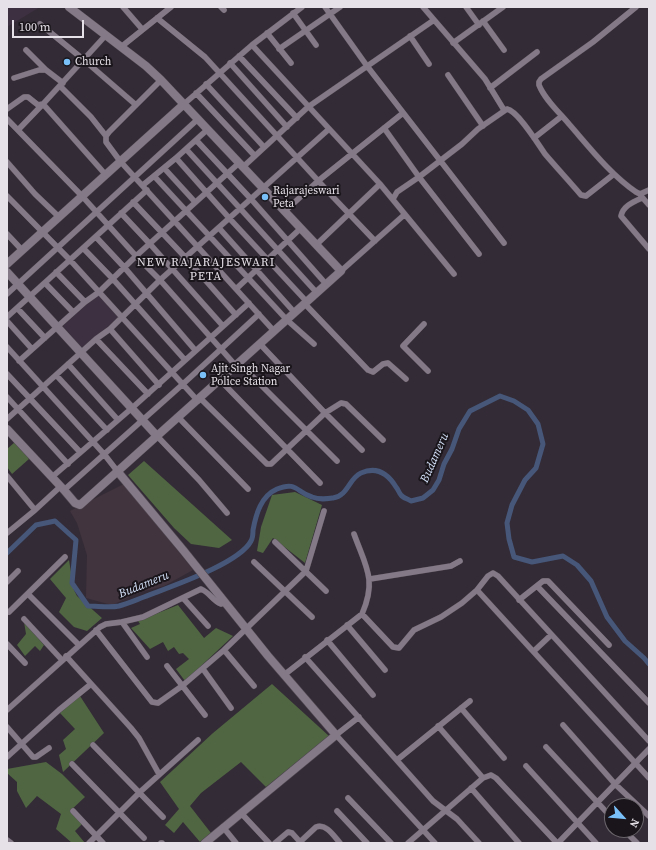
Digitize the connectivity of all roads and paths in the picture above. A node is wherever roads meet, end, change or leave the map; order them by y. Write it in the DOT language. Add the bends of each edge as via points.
graph roads {
  1 [pos="69,7"];
  2 [pos="123,7"];
  3 [pos="171,7"];
  4 [pos="302,7"];
  5 [pos="326,7"];
  6 [pos="340,7"];
  7 [pos="423,7"];
  8 [pos="466,7"];
  9 [pos="503,7"];
  10 [pos="636,7"];
  11 [pos="293,13"];
  12 [pos="330,14"];
  13 [pos="158,18"];
  14 [pos="434,20"];
  15 [pos="481,23"];
  16 [pos="40,24"];
  17 [pos="142,29"];
  18 [pos="306,31"];
  19 [pos="267,33"];
  20 [pos="106,35"];
  21 [pos="410,36"];
  22 [pos="453,43"];
  23 [pos="252,45"];
  24 [pos="316,45"];
  25 [pos="121,47"];
  26 [pos="280,49"];
  27 [pos="26,50"];
  28 [pos="504,50"];
  29 [pos="537,52"];
  30 [pos="239,56"];
  31 [pos="84,60"];
  32 [pos="230,63"];
  33 [pos="291,63"];
  34 [pos="429,64"];
  35 [pos="367,66"];
  36 [pos="46,70"];
  37 [pos="220,73"];
  38 [pos="448,75"];
  39 [pos="14,78"];
  40 [pos="161,80"];
  41 [pos="206,84"];
  42 [pos="61,85"];
  43 [pos="490,88"];
  44 [pos="196,93"];
  45 [pos="43,104"];
  46 [pos="184,104"];
  47 [pos="136,105"];
  48 [pos="308,107"];
  49 [pos="7,110"];
  50 [pos="504,110"];
  51 [pos="403,113"];
  52 [pos="562,116"];
  53 [pos="297,118"];
  54 [pos="7,119"];
  55 [pos="198,119"];
  56 [pos="483,126"];
  57 [pos="287,127"];
  58 [pos="384,128"];
  59 [pos="208,129"];
  60 [pos="329,129"];
  61 [pos="18,130"];
  62 [pos="277,135"];
  63 [pos="106,136"];
  64 [pos="534,138"];
  65 [pos="196,140"];
  66 [pos="264,147"];
  67 [pos="186,149"];
  68 [pos="350,154"];
  69 [pos="255,156"];
  70 [pos="176,158"];
  71 [pos="297,158"];
  72 [pos="120,161"];
  73 [pos="440,161"];
  74 [pos="7,162"];
  75 [pos="241,165"];
  76 [pos="164,168"];
  77 [pos="105,174"];
  78 [pos="227,174"];
  79 [pos="614,174"];
  80 [pos="154,176"];
  81 [pos="135,177"];
  82 [pos="419,177"];
  83 [pos="318,180"];
  84 [pos="217,182"];
  85 [pos="380,184"];
  86 [pos="145,188"];
  87 [pos="263,188"];
  88 [pos="649,190"];
  89 [pos="206,192"];
  90 [pos="7,196"];
  91 [pos="82,196"];
  92 [pos="641,196"];
  93 [pos="251,199"];
  94 [pos="393,199"];
  95 [pos="133,202"];
  96 [pos="195,202"];
  97 [pos="649,206"];
  98 [pos="241,208"];
  99 [pos="186,211"];
  100 [pos="285,211"];
  101 [pos="96,212"];
  102 [pos="121,213"];
  103 [pos="349,214"];
  104 [pos="404,215"];
  105 [pos="59,217"];
  106 [pos="230,219"];
  107 [pos="175,221"];
  108 [pos="108,225"];
  109 [pos="219,228"];
  110 [pos="301,228"];
  111 [pos="43,232"];
  112 [pos="162,232"];
  113 [pos="7,234"];
  114 [pos="210,236"];
  115 [pos="96,237"];
  116 [pos="288,241"];
  117 [pos="375,241"];
  118 [pos="504,243"];
  119 [pos="150,244"];
  120 [pos="316,245"];
  121 [pos="58,247"];
  122 [pos="198,247"];
  123 [pos="83,248"];
  124 [pos="649,249"];
  125 [pos="22,250"];
  126 [pos="278,250"];
  127 [pos="479,254"];
  128 [pos="136,256"];
  129 [pos="185,257"];
  130 [pos="70,260"];
  131 [pos="267,260"];
  132 [pos="7,264"];
  133 [pos="124,267"];
  134 [pos="173,270"];
  135 [pos="257,270"];
  136 [pos="341,271"];
  137 [pos="7,272"];
  138 [pos="56,272"];
  139 [pos="454,274"];
  140 [pos="112,278"];
  141 [pos="248,278"];
  142 [pos="160,280"];
  143 [pos="45,283"];
  144 [pos="18,284"];
  145 [pos="326,284"];
  146 [pos="236,289"];
  147 [pos="100,292"];
  148 [pos="317,292"];
  149 [pos="7,294"];
  150 [pos="147,294"];
  151 [pos="29,297"];
  152 [pos="85,302"];
  153 [pos="249,303"];
  154 [pos="306,303"];
  155 [pos="135,305"];
  156 [pos="17,308"];
  157 [pos="73,312"];
  158 [pos="295,312"];
  159 [pos="236,314"];
  160 [pos="259,314"];
  161 [pos="7,317"];
  162 [pos="123,317"];
  163 [pos="287,320"];
  164 [pos="7,321"];
  165 [pos="424,324"];
  166 [pos="223,326"];
  167 [pos="57,327"];
  168 [pos="110,329"];
  169 [pos="274,331"];
  170 [pos="211,336"];
  171 [pos="45,338"];
  172 [pos="96,339"];
  173 [pos="260,344"];
  174 [pos="314,344"];
  175 [pos="7,347"];
  176 [pos="32,349"];
  177 [pos="221,349"];
  178 [pos="195,350"];
  179 [pos="81,352"];
  180 [pos="184,360"];
  181 [pos="19,361"];
  182 [pos="68,364"];
  183 [pos="238,364"];
  184 [pos="428,371"];
  185 [pos="171,372"];
  186 [pos="7,374"];
  187 [pos="56,375"];
  188 [pos="406,379"];
  189 [pos="220,380"];
  190 [pos="159,384"];
  191 [pos="183,384"];
  192 [pos="43,386"];
  193 [pos="148,394"];
  194 [pos="7,397"];
  195 [pos="29,398"];
  196 [pos="199,399"];
  197 [pos="132,408"];
  198 [pos="18,409"];
  199 [pos="325,413"];
  200 [pos="179,418"];
  201 [pos="7,419"];
  202 [pos="118,420"];
  203 [pos="142,420"];
  204 [pos="7,429"];
  205 [pos="107,430"];
  206 [pos="306,431"];
  207 [pos="157,436"];
  208 [pos="383,440"];
  209 [pos="93,442"];
  210 [pos="287,449"];
  211 [pos="362,450"];
  212 [pos="80,452"];
  213 [pos="104,454"];
  214 [pos="337,461"];
  215 [pos="68,464"];
  216 [pos="118,472"];
  217 [pos="7,476"];
  218 [pos="52,477"];
  219 [pos="320,483"];
  220 [pos="63,488"];
  221 [pos="248,489"];
  222 [pos="36,510"];
  223 [pos="324,511"];
  224 [pos="227,513"];
  225 [pos="7,523"];
  226 [pos="12,529"];
  227 [pos="7,533"];
  228 [pos="354,534"];
  229 [pos="275,542"];
  230 [pos="65,557"];
  231 [pos="460,561"];
  232 [pos="254,562"];
  233 [pos="18,571"];
  234 [pos="306,571"];
  235 [pos="370,578"];
  236 [pos="7,582"];
  237 [pos="537,586"];
  238 [pos="326,590"];
  239 [pos="477,590"];
  240 [pos="284,592"];
  241 [pos="28,594"];
  242 [pos="183,598"];
  243 [pos="519,600"];
  244 [pos="222,602"];
  245 [pos="9,612"];
  246 [pos="362,614"];
  247 [pos="312,618"];
  248 [pos="24,619"];
  249 [pos="122,622"];
  250 [pos="347,625"];
  251 [pos="208,626"];
  252 [pos="246,629"];
  253 [pos="96,630"];
  254 [pos="552,635"];
  255 [pos="327,640"];
  256 [pos="7,644"];
  257 [pos="79,645"];
  258 [pos="609,646"];
  259 [pos="224,650"];
  260 [pos="534,651"];
  261 [pos="147,657"];
  262 [pos="305,657"];
  263 [pos="64,658"];
  264 [pos="25,663"];
  265 [pos="167,666"];
  266 [pos="203,669"];
  267 [pos="386,670"];
  268 [pos="284,675"];
  269 [pos="91,684"];
  270 [pos="182,686"];
  271 [pos="254,686"];
  272 [pos="373,695"];
  273 [pos="470,701"];
  274 [pos="649,702"];
  275 [pos="231,708"];
  276 [pos="461,708"];
  277 [pos="7,710"];
  278 [pos="205,715"];
  279 [pos="359,717"];
  280 [pos="563,725"];
  281 [pos="438,726"];
  282 [pos="7,727"];
  283 [pos="336,735"];
  284 [pos="198,740"];
  285 [pos="649,741"];
  286 [pos="21,744"];
  287 [pos="93,745"];
  288 [pos="546,747"];
  289 [pos="49,748"];
  290 [pos="649,749"];
  291 [pos="7,757"];
  292 [pos="504,758"];
  293 [pos="397,760"];
  294 [pos="72,764"];
  295 [pos="635,764"];
  296 [pos="526,766"];
  297 [pos="159,774"];
  298 [pos="483,778"];
  299 [pos="649,778"];
  300 [pos="615,784"];
  301 [pos="471,788"];
  302 [pos="140,792"];
  303 [pos="348,798"];
  304 [pos="596,803"];
  305 [pos="604,810"];
  306 [pos="73,811"];
  307 [pos="337,811"];
  308 [pos="445,811"];
  309 [pos="119,813"];
  310 [pos="241,813"];
  311 [pos="649,816"];
  312 [pos="164,817"];
  313 [pos="578,822"];
  314 [pos="223,827"];
  315 [pos="423,830"];
  316 [pos="96,836"];
  317 [pos="144,838"];
  318 [pos="7,840"];
  319 [pos="208,842"];
  320 [pos="11,843"];
  321 [pos="89,843"];
  322 [pos="104,843"];
  323 [pos="236,843"];
  324 [pos="269,843"];
  325 [pos="275,843"];
  326 [pos="301,843"];
  327 [pos="340,843"];
  328 [pos="367,843"];
  329 [pos="391,843"];
  330 [pos="408,843"];
  331 [pos="435,843"];
  332 [pos="479,843"];
  333 [pos="519,843"];
  334 [pos="557,843"];
  335 [pos="596,843"];
  1 -- 20 [label="street"];
  2 -- 17 [label="street"];
  3 -- 13 [label="street"];
  4 -- 11 [label="street"];
  5 -- 12 [label="street"];
  6 -- 12 [label="street"];
  7 -- 14 [label="street"];
  8 -- 15 [label="street"];
  9 -- 15 [label="street"];
  10 -- 52 [label="street" via="539,82 544,94"];
  11 -- 18 [label="street"];
  11 -- 19 [label="street"];
  12 -- 18 [label="street"];
  12 -- 35 [label="street"];
  13 -- 17 [label="street"];
  13 -- 37 [label="street" via="205,57"];
  14 -- 21 [label="street"];
  14 -- 22 [label="street"];
  15 -- 22 [label="street"];
  15 -- 28 [label="street"];
  16 -- 31 [label="street"];
  17 -- 25 [label="street"];
  18 -- 24 [label="street"];
  18 -- 26 [label="street"];
  19 -- 23 [label="street"];
  19 -- 26 [label="street"];
  20 -- 25 [label="street"];
  20 -- 31 [label="street"];
  21 -- 34 [label="street"];
  21 -- 35 [label="street"];
  22 -- 43 [label="street"];
  23 -- 30 [label="street"];
  23 -- 48 [label="street"];
  25 -- 40 [label="street"];
  26 -- 33 [label="street"];
  27 -- 36 [label="street"];
  29 -- 43 [label="street"];
  30 -- 32 [label="street"];
  30 -- 53 [label="street"];
  31 -- 42 [label="street"];
  31 -- 47 [label="street"];
  32 -- 37 [label="street"];
  32 -- 57 [label="street"];
  35 -- 48 [label="street"];
  35 -- 51 [label="street"];
  36 -- 39 [label="street"];
  36 -- 42 [label="street"];
  37 -- 41 [label="street"];
  37 -- 62 [label="street"];
  38 -- 56 [label="street"];
  40 -- 46 [label="street"];
  40 -- 47 [label="street"];
  41 -- 44 [label="street"];
  41 -- 66 [label="street"];
  42 -- 45 [label="street"];
  42 -- 63 [label="street"];
  43 -- 50 [label="street"];
  44 -- 46 [label="street"];
  44 -- 69 [label="street"];
  45 -- 49 [label="street" via="38,105 24,97"];
  45 -- 61 [label="street"];
  45 -- 77 [label="street"];
  46 -- 55 [label="street"];
  46 -- 72 [label="street"];
  47 -- 63 [label="street"];
  48 -- 53 [label="street"];
  48 -- 60 [label="street"];
  50 -- 56 [label="street"];
  50 -- 64 [label="street" via="507,108 513,112"];
  51 -- 58 [label="street"];
  51 -- 73 [label="street"];
  52 -- 64 [label="street"];
  52 -- 79 [label="street"];
  53 -- 57 [label="street"];
  54 -- 61 [label="street"];
  55 -- 59 [label="street"];
  55 -- 81 [label="street"];
  56 -- 73 [label="street"];
  57 -- 62 [label="street"];
  58 -- 68 [label="street"];
  58 -- 82 [label="street"];
  59 -- 65 [label="street"];
  59 -- 75 [label="street"];
  60 -- 68 [label="street"];
  60 -- 71 [label="street"];
  61 -- 91 [label="street"];
  62 -- 66 [label="street"];
  62 -- 71 [label="street"];
  63 -- 72 [label="street" via="106,142"];
  64 -- 79 [label="street" via="583,196"];
  65 -- 67 [label="street"];
  65 -- 78 [label="street"];
  66 -- 69 [label="street"];
  67 -- 70 [label="street"];
  67 -- 84 [label="street"];
  68 -- 83 [label="street"];
  68 -- 85 [label="street"];
  69 -- 75 [label="street"];
  70 -- 76 [label="street"];
  70 -- 89 [label="street"];
  71 -- 83 [label="street"];
  71 -- 87 [label="street"];
  72 -- 77 [label="street"];
  72 -- 81 [label="street"];
  73 -- 82 [label="street"];
  73 -- 118 [label="street"];
  74 -- 105 [label="street"];
  75 -- 78 [label="street"];
  75 -- 87 [label="street"];
  76 -- 80 [label="street"];
  76 -- 96 [label="street"];
  77 -- 91 [label="street"];
  78 -- 84 [label="street"];
  78 -- 93 [label="street"];
  79 -- 92 [label="street"];
  80 -- 86 [label="street"];
  80 -- 99 [label="street"];
  81 -- 86 [label="street"];
  81 -- 101 [label="street"];
  82 -- 94 [label="street" via="397,192"];
  82 -- 127 [label="street"];
  83 -- 100 [label="street"];
  83 -- 103 [label="street"];
  84 -- 89 [label="street"];
  84 -- 98 [label="street"];
  85 -- 94 [label="street"];
  85 -- 103 [label="street"];
  86 -- 95 [label="street"];
  86 -- 107 [label="street"];
  87 -- 93 [label="street"];
  87 -- 100 [label="street"];
  88 -- 92 [label="street"];
  89 -- 96 [label="street"];
  89 -- 106 [label="street"];
  90 -- 111 [label="street"];
  91 -- 101 [label="street"];
  91 -- 105 [label="street"];
  92 -- 97 [label="street"];
  92 -- 124 [label="street" via="626,207 621,216"];
  93 -- 98 [label="street"];
  93 -- 116 [label="street"];
  94 -- 104 [label="street"];
  95 -- 102 [label="street"];
  95 -- 112 [label="street"];
  96 -- 99 [label="street"];
  98 -- 106 [label="street"];
  98 -- 126 [label="street"];
  99 -- 107 [label="street"];
  99 -- 114 [label="street"];
  100 -- 110 [label="street"];
  101 -- 108 [label="street"];
  101 -- 121 [label="street"];
  102 -- 108 [label="street"];
  102 -- 119 [label="street"];
  103 -- 117 [label="street"];
  103 -- 120 [label="street"];
  104 -- 117 [label="street"];
  104 -- 139 [label="street"];
  105 -- 111 [label="street"];
  106 -- 109 [label="street"];
  106 -- 131 [label="street"];
  107 -- 112 [label="street"];
  107 -- 122 [label="street"];
  108 -- 115 [label="street"];
  108 -- 128 [label="street"];
  109 -- 114 [label="street"];
  109 -- 135 [label="street"];
  110 -- 116 [label="street"];
  110 -- 120 [label="street"];
  111 -- 121 [label="street"];
  111 -- 125 [label="street"];
  112 -- 119 [label="street"];
  112 -- 129 [label="street"];
  113 -- 125 [label="street"];
  114 -- 122 [label="street"];
  114 -- 141 [label="street"];
  115 -- 123 [label="street"];
  115 -- 133 [label="street"];
  116 -- 126 [label="street"];
  116 -- 145 [label="street"];
  117 -- 136 [label="street"];
  119 -- 128 [label="street"];
  119 -- 134 [label="street"];
  120 -- 136 [label="street"];
  121 -- 130 [label="street"];
  121 -- 144 [label="street"];
  122 -- 129 [label="street"];
  122 -- 146 [label="street"];
  123 -- 130 [label="street"];
  123 -- 140 [label="street"];
  125 -- 132 [label="street"];
  126 -- 131 [label="street"];
  126 -- 148 [label="street"];
  128 -- 133 [label="street"];
  128 -- 142 [label="street"];
  129 -- 134 [label="street"];
  129 -- 159 [label="street"];
  130 -- 138 [label="street"];
  130 -- 147 [label="street"];
  131 -- 135 [label="street"];
  131 -- 154 [label="street"];
  133 -- 140 [label="street"];
  133 -- 150 [label="street"];
  134 -- 142 [label="street"];
  134 -- 166 [label="street"];
  135 -- 141 [label="street"];
  135 -- 158 [label="street"];
  136 -- 145 [label="street"];
  137 -- 144 [label="street"];
  138 -- 143 [label="street"];
  138 -- 152 [label="street"];
  140 -- 147 [label="street"];
  140 -- 155 [label="street"];
  141 -- 146 [label="street"];
  141 -- 163 [label="street"];
  142 -- 150 [label="street"];
  142 -- 170 [label="street"];
  143 -- 151 [label="street"];
  143 -- 157 [label="street"];
  144 -- 149 [label="street"];
  144 -- 151 [label="street"];
  145 -- 148 [label="street"];
  146 -- 153 [label="street"];
  147 -- 152 [label="street"];
  147 -- 162 [label="street"];
  148 -- 154 [label="street"];
  150 -- 155 [label="street"];
  150 -- 178 [label="street"];
  151 -- 156 [label="street"];
  151 -- 167 [label="street"];
  152 -- 157 [label="street"];
  153 -- 159 [label="street"];
  153 -- 160 [label="street"];
  154 -- 158 [label="street"];
  154 -- 188 [label="street" via="368,370 373,372 388,363"];
  155 -- 162 [label="street"];
  155 -- 180 [label="street"];
  156 -- 161 [label="street"];
  156 -- 171 [label="street"];
  157 -- 167 [label="street"];
  158 -- 163 [label="street"];
  159 -- 166 [label="street"];
  160 -- 169 [label="street"];
  160 -- 177 [label="street"];
  162 -- 168 [label="street"];
  162 -- 185 [label="street"];
  163 -- 169 [label="street"];
  163 -- 174 [label="street"];
  164 -- 176 [label="street"];
  165 -- 184 [label="street" via="403,346"];
  166 -- 170 [label="street"];
  167 -- 171 [label="street"];
  167 -- 179 [label="street"];
  168 -- 172 [label="street"];
  168 -- 190 [label="street"];
  169 -- 173 [label="street"];
  170 -- 177 [label="street"];
  170 -- 178 [label="street"];
  171 -- 176 [label="street"];
  172 -- 179 [label="street"];
  172 -- 193 [label="street"];
  173 -- 183 [label="street"];
  173 -- 199 [label="street"];
  175 -- 181 [label="street"];
  176 -- 181 [label="street"];
  177 -- 183 [label="street"];
  177 -- 191 [label="street"];
  178 -- 180 [label="street"];
  179 -- 182 [label="street"];
  179 -- 197 [label="street"];
  180 -- 185 [label="street"];
  181 -- 192 [label="street"];
  182 -- 187 [label="street"];
  182 -- 202 [label="street"];
  183 -- 189 [label="street"];
  183 -- 206 [label="street"];
  185 -- 190 [label="street"];
  185 -- 191 [label="street"];
  186 -- 195 [label="street"];
  187 -- 192 [label="street"];
  187 -- 205 [label="street"];
  189 -- 196 [label="street"];
  189 -- 210 [label="street"];
  190 -- 193 [label="street"];
  191 -- 196 [label="street"];
  191 -- 203 [label="street"];
  192 -- 195 [label="street"];
  192 -- 209 [label="street"];
  193 -- 197 [label="street"];
  194 -- 198 [label="street"];
  195 -- 198 [label="street"];
  195 -- 212 [label="street"];
  196 -- 200 [label="street"];
  196 -- 210 [label="street" via="267,464 271,464"];
  197 -- 202 [label="street"];
  197 -- 203 [label="street"];
  198 -- 201 [label="street"];
  198 -- 215 [label="street"];
  199 -- 206 [label="street"];
  199 -- 208 [label="street" via="337,404 344,403"];
  199 -- 211 [label="street"];
  200 -- 207 [label="street"];
  200 -- 221 [label="street"];
  202 -- 205 [label="street"];
  203 -- 207 [label="street"];
  203 -- 213 [label="street"];
  204 -- 218 [label="street"];
  205 -- 209 [label="street"];
  206 -- 210 [label="street"];
  206 -- 214 [label="street"];
  207 -- 216 [label="street"];
  207 -- 224 [label="street"];
  209 -- 212 [label="street"];
  209 -- 213 [label="street"];
  210 -- 219 [label="street"];
  212 -- 215 [label="street"];
  213 -- 216 [label="street"];
  213 -- 220 [label="street"];
  215 -- 218 [label="street"];
  216 -- 220 [label="street" via="80,505 75,503"];
  216 -- 244 [label="street" via="183,550"];
  217 -- 222 [label="street"];
  218 -- 220 [label="street"];
  220 -- 222 [label="street"];
  222 -- 226 [label="street"];
  223 -- 234 [label="street"];
  225 -- 226 [label="street"];
  226 -- 227 [label="street"];
  228 -- 235 [label="street"];
  229 -- 234 [label="street"];
  230 -- 241 [label="street"];
  231 -- 235 [label="street" via="450,566"];
  232 -- 240 [label="street"];
  233 -- 236 [label="street"];
  234 -- 238 [label="street"];
  234 -- 240 [label="street"];
  235 -- 246 [label="street" via="369,597"];
  237 -- 243 [label="street"];
  237 -- 258 [label="street" via="546,581 549,583"];
  237 -- 274 [label="street"];
  239 -- 243 [label="street" via="493,573"];
  239 -- 246 [label="street" via="450,612 414,630 399,648 393,647"];
  239 -- 260 [label="street"];
  240 -- 247 [label="street"];
  240 -- 252 [label="street"];
  241 -- 245 [label="street"];
  241 -- 257 [label="street"];
  242 -- 244 [label="street" via="201,589 214,600"];
  242 -- 249 [label="street" via="142,617"];
  242 -- 251 [label="street"];
  243 -- 254 [label="street"];
  244 -- 252 [label="street"];
  246 -- 250 [label="street"];
  248 -- 263 [label="street"];
  249 -- 253 [label="street" via="106,624"];
  249 -- 261 [label="street"];
  250 -- 255 [label="street"];
  250 -- 267 [label="street"];
  252 -- 259 [label="street"];
  252 -- 268 [label="street"];
  253 -- 257 [label="street"];
  253 -- 270 [label="street" via="152,702 158,703"];
  254 -- 260 [label="street"];
  254 -- 285 [label="street"];
  255 -- 262 [label="street"];
  255 -- 272 [label="street"];
  256 -- 264 [label="street"];
  257 -- 263 [label="street"];
  259 -- 266 [label="street"];
  259 -- 271 [label="street"];
  260 -- 295 [label="street"];
  262 -- 268 [label="street"];
  262 -- 279 [label="street"];
  263 -- 269 [label="street"];
  263 -- 277 [label="street"];
  265 -- 270 [label="street"];
  266 -- 270 [label="street"];
  266 -- 275 [label="street"];
  268 -- 283 [label="street"];
  269 -- 286 [label="street"];
  269 -- 297 [label="street" via="139,738"];
  270 -- 278 [label="street"];
  273 -- 276 [label="street"];
  276 -- 281 [label="street"];
  276 -- 292 [label="street"];
  279 -- 283 [label="street"];
  279 -- 293 [label="street"];
  280 -- 300 [label="street"];
  281 -- 293 [label="street"];
  281 -- 298 [label="street"];
  282 -- 286 [label="street"];
  283 -- 310 [label="street"];
  283 -- 315 [label="street"];
  284 -- 297 [label="street"];
  286 -- 289 [label="street" via="34,758"];
  286 -- 291 [label="street"];
  287 -- 302 [label="street"];
  288 -- 304 [label="street"];
  290 -- 295 [label="street"];
  293 -- 308 [label="street"];
  294 -- 309 [label="street"];
  295 -- 299 [label="street"];
  295 -- 300 [label="street"];
  296 -- 313 [label="street"];
  297 -- 302 [label="street"];
  298 -- 301 [label="street"];
  298 -- 334 [label="street" via="489,775 496,778"];
  300 -- 304 [label="street"];
  300 -- 311 [label="street"];
  301 -- 308 [label="street"];
  301 -- 333 [label="street"];
  302 -- 309 [label="street"];
  302 -- 312 [label="street"];
  303 -- 329 [label="street"];
  304 -- 305 [label="street"];
  304 -- 313 [label="street"];
  306 -- 316 [label="street"];
  307 -- 328 [label="street"];
  308 -- 315 [label="street"];
  308 -- 332 [label="street" via="457,819"];
  309 -- 316 [label="street"];
  309 -- 317 [label="street"];
  310 -- 314 [label="street"];
  310 -- 324 [label="street"];
  313 -- 334 [label="street"];
  313 -- 335 [label="street"];
  314 -- 319 [label="street"];
  314 -- 323 [label="street"];
  315 -- 330 [label="street"];
  315 -- 331 [label="street"];
  316 -- 321 [label="street"];
  316 -- 322 [label="street"];
  318 -- 320 [label="street"];
  325 -- 326 [label="street" via="288,832"];
  326 -- 327 [label="street" via="319,825 326,827"];
}
